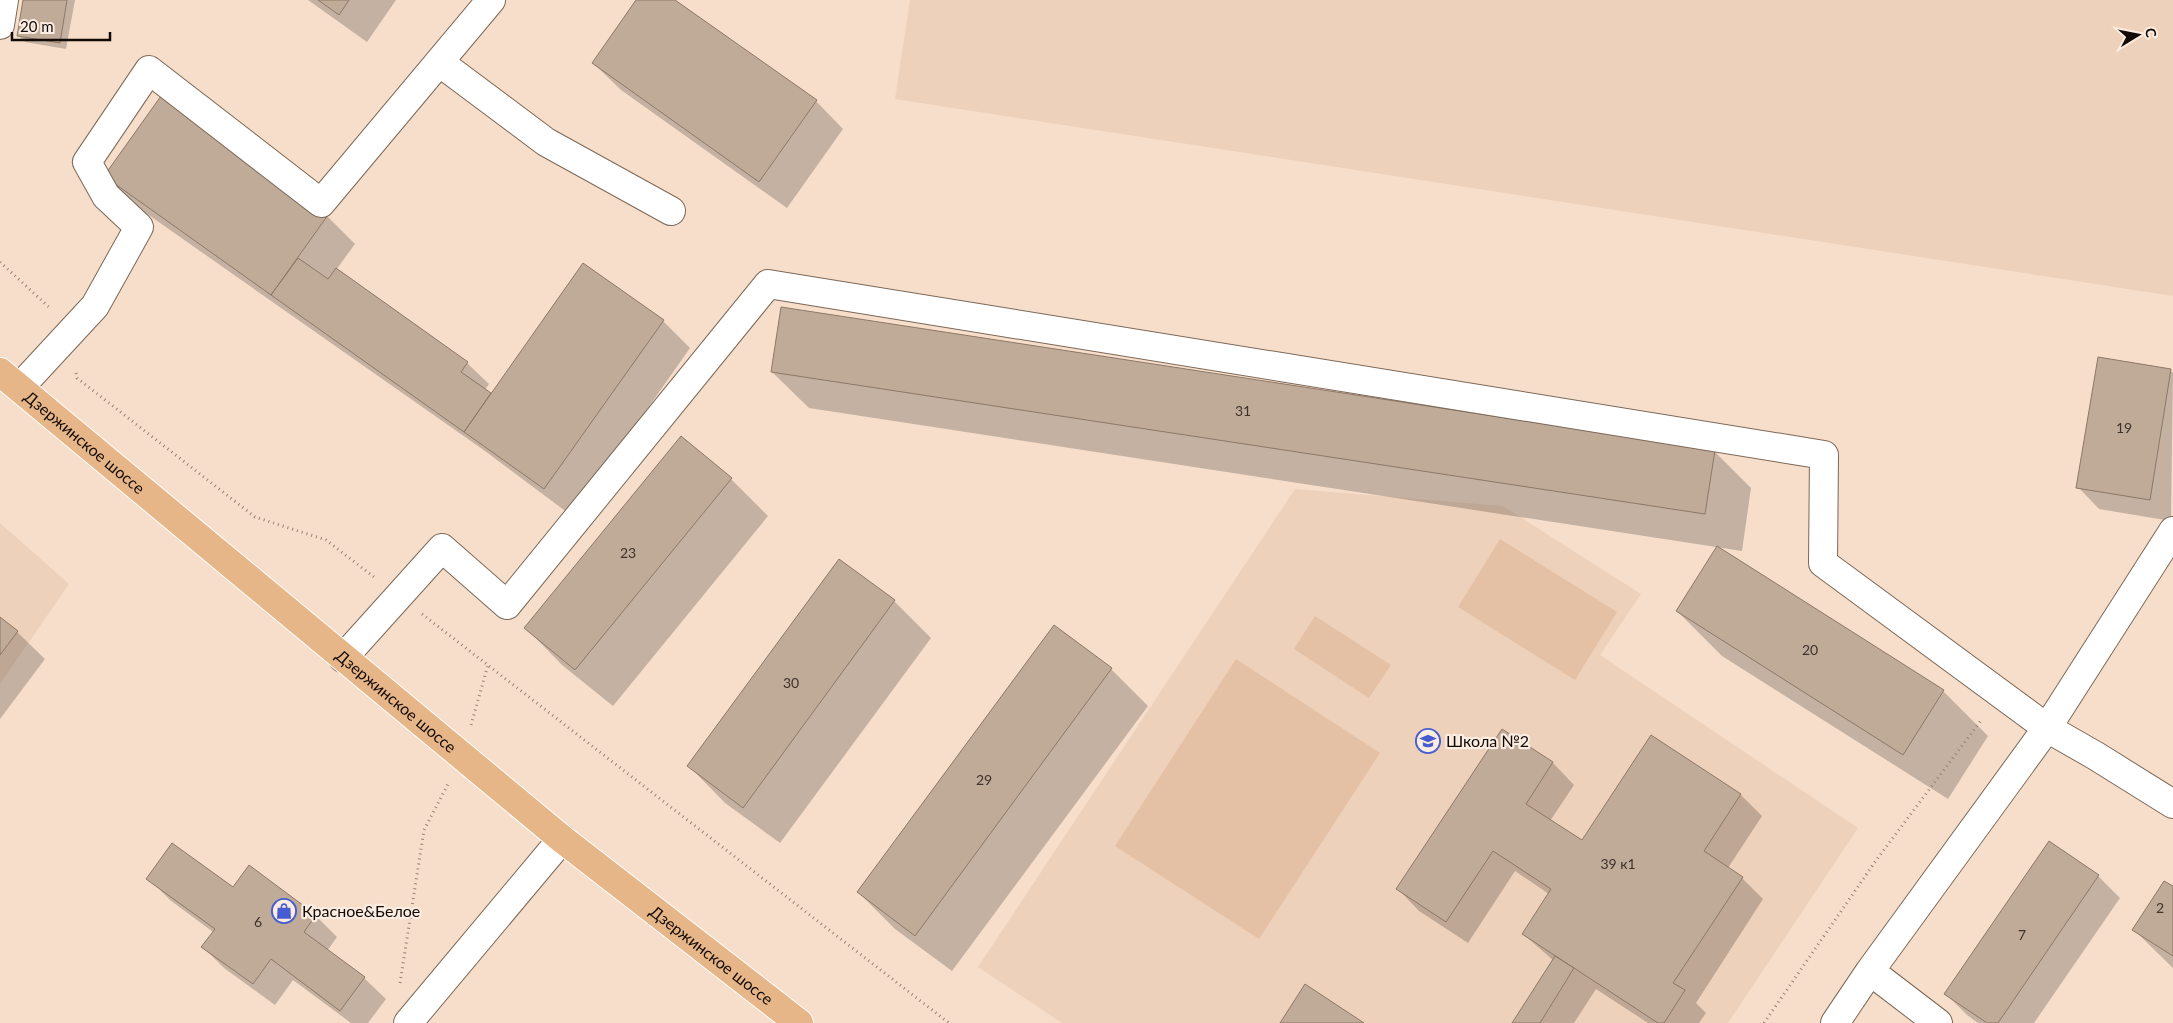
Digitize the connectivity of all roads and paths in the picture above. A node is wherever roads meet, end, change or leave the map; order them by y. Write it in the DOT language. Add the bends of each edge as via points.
graph roads {
  1 [pos="4,0"];
  2 [pos="491,0"];
  3 [pos="0,25"];
  4 [pos="439,62"];
  5 [pos="671,211"];
  6 [pos="0,262"];
  7 [pos="74,331"];
  8 [pos="10,379"];
  9 [pos="2173,532"];
  10 [pos="398,596"];
  11 [pos="342,658"];
  12 [pos="488,665"];
  13 [pos="2001,694"];
  14 [pos="2047,728"];
  15 [pos="462,757"];
  16 [pos="2173,804"];
  17 [pos="562,838"];
  18 [pos="1870,971"];
  19 [pos="400,984"];
  20 [pos="408,1023"];
  21 [pos="799,1023"];
  22 [pos="950,1023"];
  23 [pos="1764,1023"];
  24 [pos="1835,1023"];
  25 [pos="1938,1023"];
  1 -- 3 [label="street"];
  2 -- 4 [label="street"];
  4 -- 5 [label="street" via="546,142"];
  4 -- 7 [label="street" via="320,203 149,70 87,162 106,196 138,227 95,306"];
  6 -- 7 [label="path"];
  7 -- 8 [label="street"];
  7 -- 10 [label="path" via="76,378 255,517 326,540"];
  8 -- 11 [label="main road, Дзержинское шоссе"];
  9 -- 14 [label="street"];
  10 -- 11 [label="street"];
  10 -- 12 [label="path"];
  10 -- 13 [label="street" via="442,548 507,605 768,284 1824,455 1823,563"];
  11 -- 15 [label="main road, Дзержинское шоссе"];
  12 -- 15 [label="path"];
  12 -- 22 [label="path"];
  13 -- 14 [label="street"];
  13 -- 23 [label="path" via="1877,860"];
  14 -- 16 [label="street"];
  14 -- 18 [label="street"];
  15 -- 17 [label="main road, Дзержинское шоссе"];
  15 -- 19 [label="path" via="424,830"];
  17 -- 20 [label="street"];
  17 -- 21 [label="main road, Дзержинское шоссе"];
  18 -- 24 [label="street"];
  18 -- 25 [label="street"];
}
